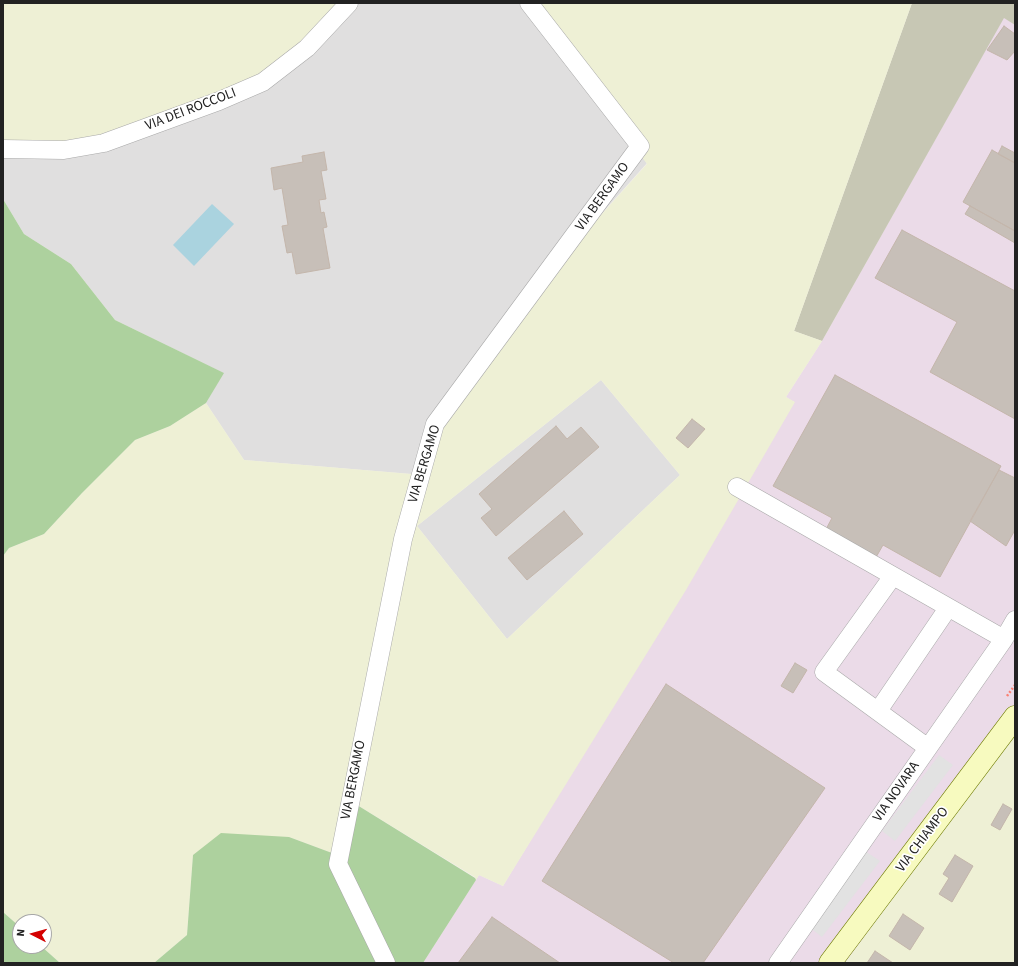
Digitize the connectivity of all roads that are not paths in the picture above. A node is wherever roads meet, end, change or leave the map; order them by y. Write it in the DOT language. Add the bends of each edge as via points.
graph roads {
  1 [pos="349,3"];
  2 [pos="529,3"];
  3 [pos="3,149"];
  4 [pos="737,487"];
  5 [pos="894,576"];
  6 [pos="948,608"];
  7 [pos="1015,620"];
  8 [pos="1004,639"];
  9 [pos="878,711"];
  10 [pos="1015,717"];
  11 [pos="928,748"];
  12 [pos="386,963"];
  13 [pos="778,963"];
  14 [pos="830,963"];
  1 -- 3 [label="street, VIA DEI ROCCOLI" via="307,48 263,82 218,101 104,143 64,150"];
  2 -- 12 [label="street, VIA BERGAMO" via="640,146 435,424 403,539 338,864"];
  4 -- 5 [label="street"];
  5 -- 6 [label="street"];
  5 -- 9 [label="street" via="824,672"];
  6 -- 8 [label="street"];
  6 -- 9 [label="street"];
  7 -- 8 [label="street, VIA NOVARA"];
  8 -- 11 [label="street, VIA NOVARA"];
  9 -- 11 [label="street"];
  10 -- 14 [label="main road, VIA CHIAMPO"];
  11 -- 13 [label="street, VIA NOVARA"];
}
